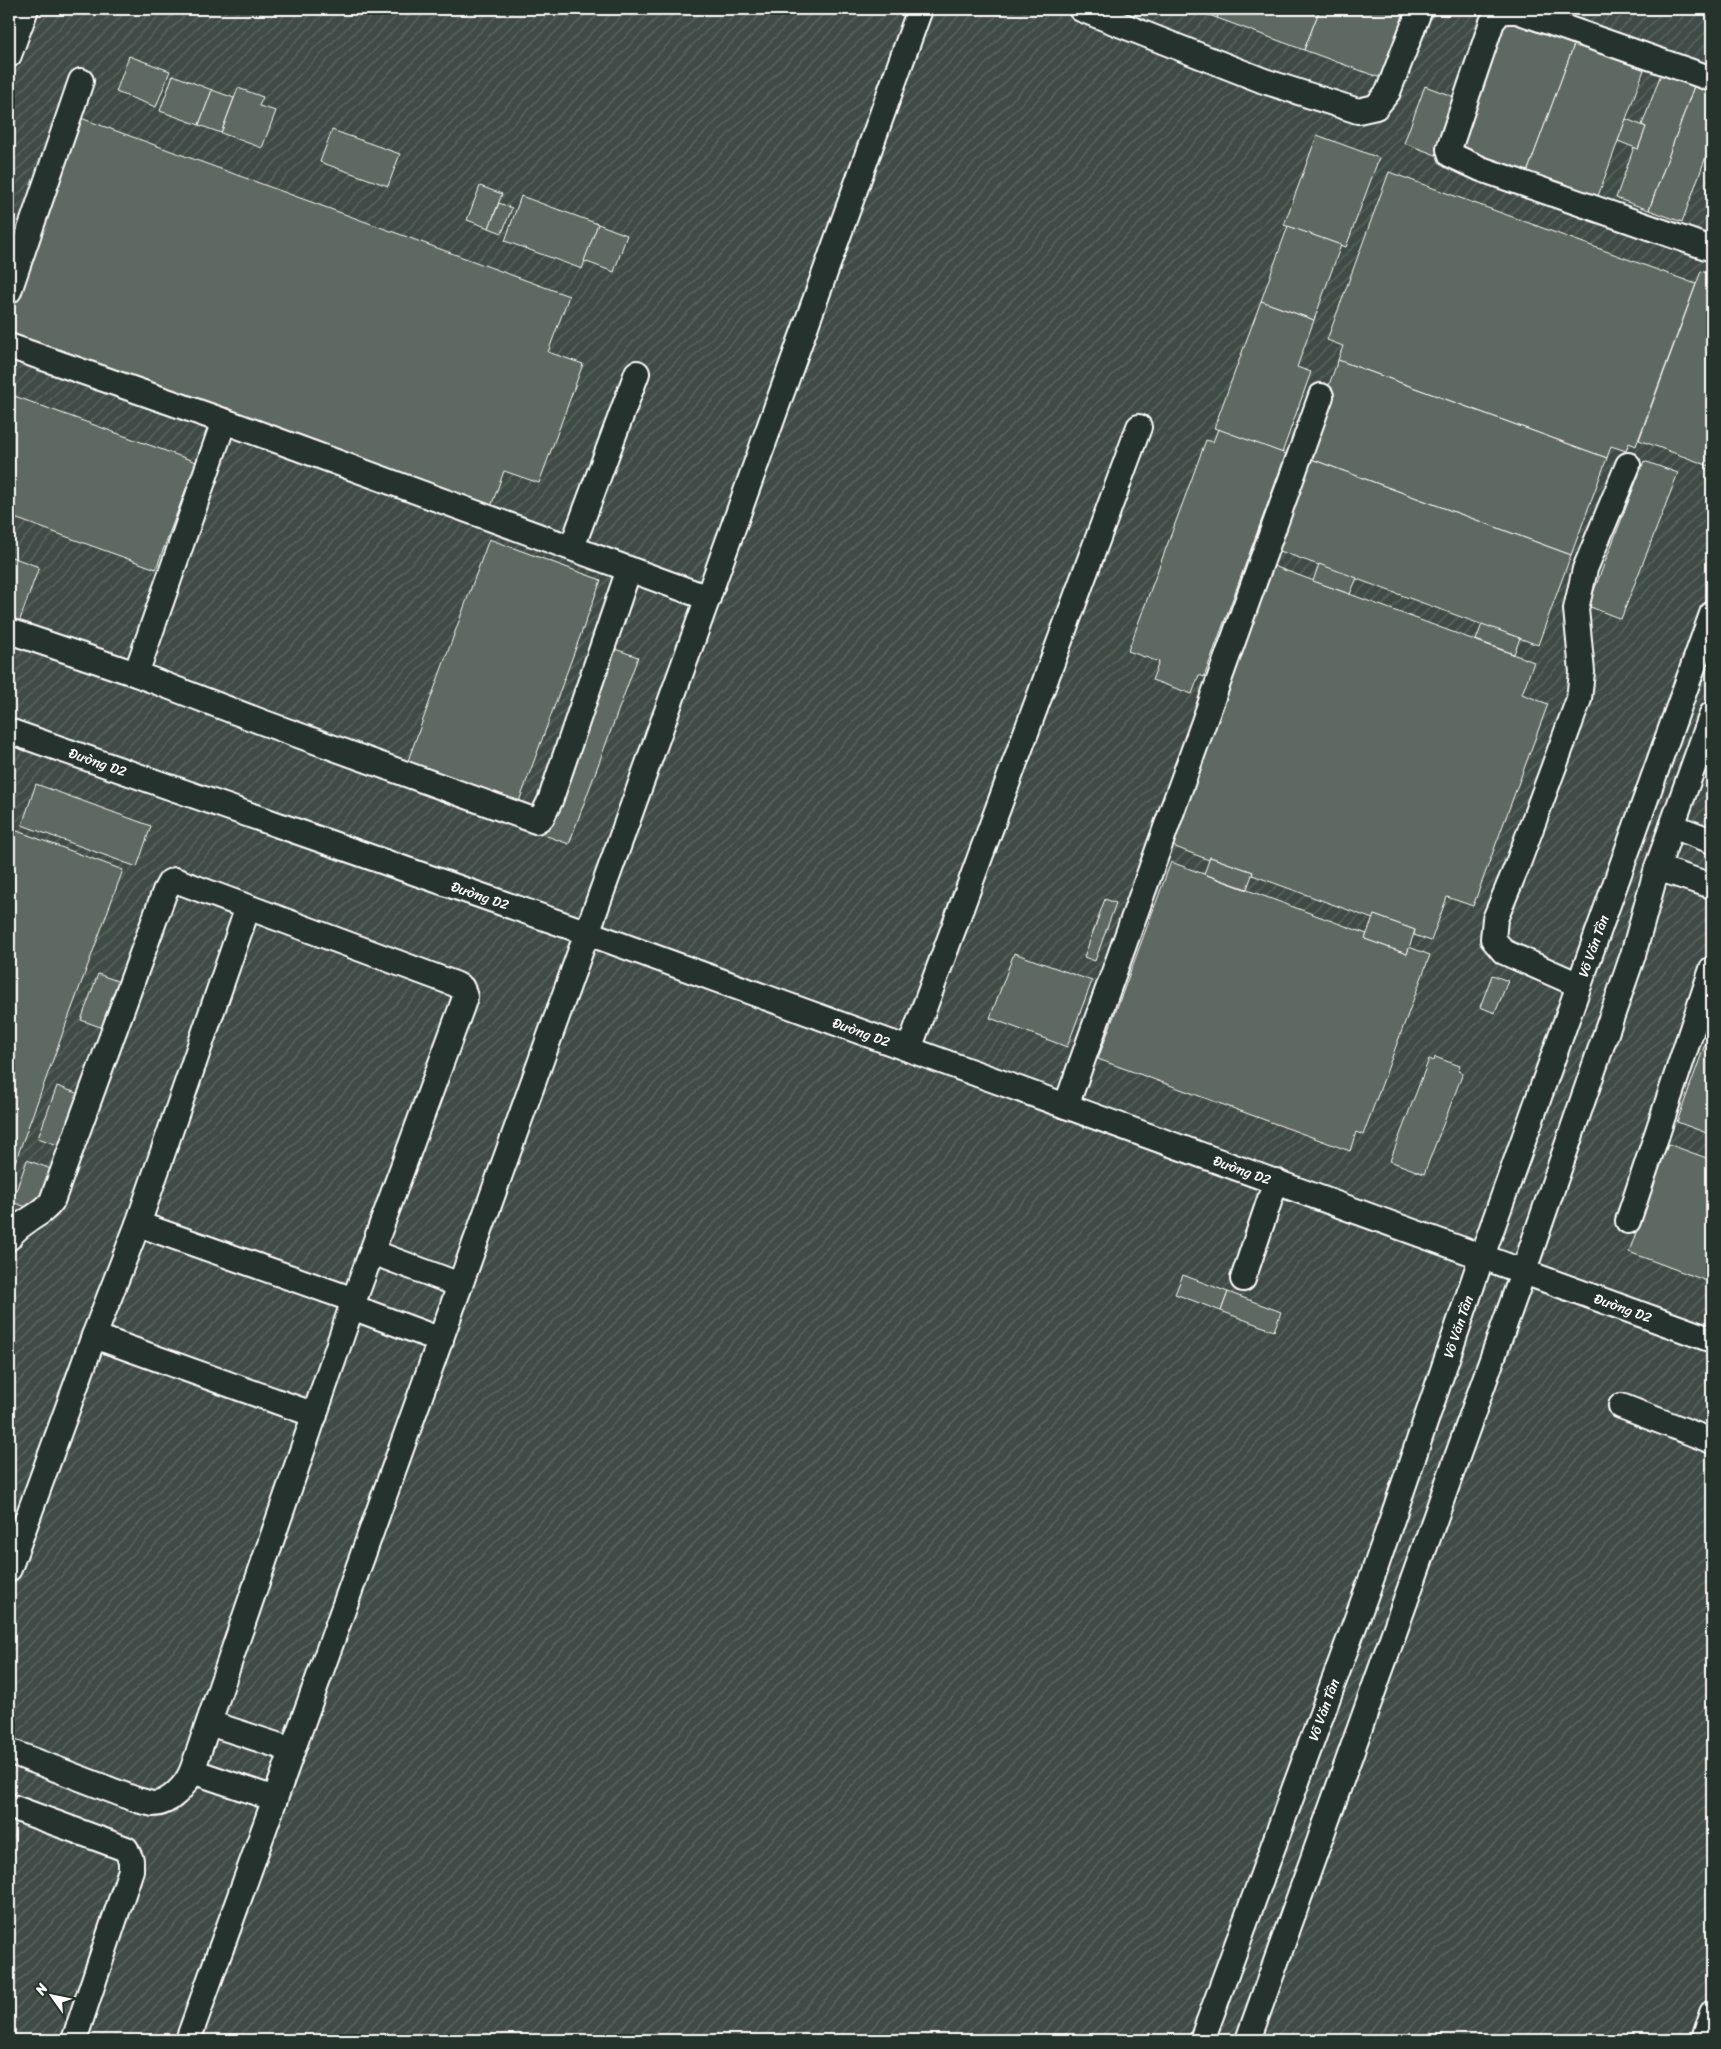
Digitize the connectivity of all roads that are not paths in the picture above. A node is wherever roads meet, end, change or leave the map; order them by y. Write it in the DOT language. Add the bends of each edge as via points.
graph roads {
  1 [pos="26,9"];
  2 [pos="920,9"];
  3 [pos="1081,9"];
  4 [pos="1420,9"];
  5 [pos="1113,15"];
  6 [pos="9,55"];
  7 [pos="1712,79"];
  8 [pos="81,81"];
  9 [pos="1712,250"];
  10 [pos="9,291"];
  11 [pos="9,346"];
  12 [pos="637,373"];
  13 [pos="1321,396"];
  14 [pos="224,421"];
  15 [pos="1139,427"];
  16 [pos="1628,465"];
  17 [pos="572,547"];
  18 [pos="629,569"];
  19 [pos="708,598"];
  20 [pos="1712,614"];
  21 [pos="9,631"];
  22 [pos="136,674"];
  23 [pos="1712,714"];
  24 [pos="9,731"];
  25 [pos="1672,826"];
  26 [pos="1712,841"];
  27 [pos="1657,868"];
  28 [pos="1712,886"];
  29 [pos="248,907"];
  30 [pos="588,933"];
  31 [pos="1712,969"];
  32 [pos="1579,985"];
  33 [pos="909,1049"];
  34 [pos="1066,1106"];
  35 [pos="1276,1181"];
  36 [pos="1628,1221"];
  37 [pos="138,1224"];
  38 [pos="9,1238"];
  39 [pos="372,1252"];
  40 [pos="1482,1256"];
  41 [pos="1523,1273"];
  42 [pos="1243,1279"];
  43 [pos="460,1285"];
  44 [pos="353,1304"];
  45 [pos="94,1336"];
  46 [pos="441,1340"];
  47 [pos="1712,1340"];
  48 [pos="1621,1406"];
  49 [pos="315,1414"];
  50 [pos="1712,1441"];
  51 [pos="9,1569"];
  52 [pos="209,1723"];
  53 [pos="292,1750"];
  54 [pos="9,1751"];
  55 [pos="192,1771"];
  56 [pos="275,1799"];
  57 [pos="9,1806"];
  58 [pos="1712,2013"];
  59 [pos="74,2040"];
  60 [pos="188,2040"];
  61 [pos="1202,2040"];
  62 [pos="1248,2040"];
  63 [pos="1703,2040"];
  1 -- 6 [label="street"];
  2 -- 19 [label="street"];
  3 -- 5 [label="street"];
  4 -- 5 [label="street" via="1388,92 1376,107 1358,111 1264,81"];
  7 -- 9 [label="street" via="1517,11 1501,11 1492,22 1449,149 1452,155 1481,169"];
  8 -- 10 [label="street"];
  11 -- 14 [label="street"];
  12 -- 17 [label="street"];
  13 -- 34 [label="street"];
  14 -- 17 [label="street"];
  14 -- 22 [label="street"];
  15 -- 33 [label="street"];
  16 -- 32 [label="street" via="1585,569 1576,609 1582,672 1580,699 1495,919 1493,938 1504,952"];
  17 -- 18 [label="street"];
  18 -- 19 [label="street"];
  18 -- 22 [label="street" via="550,801 542,817 536,821"];
  19 -- 30 [label="street"];
  20 -- 32 [label="street, Võ Văn Tần"];
  21 -- 22 [label="street"];
  23 -- 25 [label="street"];
  24 -- 30 [label="street, Đường D2"];
  25 -- 26 [label="street"];
  25 -- 27 [label="street"];
  27 -- 28 [label="street"];
  27 -- 41 [label="street" via="1633,954"];
  29 -- 37 [label="street"];
  29 -- 38 [label="street" via="175,880 170,882 52,1201 14,1230"];
  29 -- 39 [label="street" via="462,988 465,997 462,1006"];
  30 -- 33 [label="street, Đường D2"];
  30 -- 43 [label="street"];
  31 -- 36 [label="street"];
  32 -- 40 [label="street, Võ Văn Tần"];
  33 -- 34 [label="street, Đường D2"];
  34 -- 35 [label="street, Đường D2"];
  35 -- 40 [label="street, Đường D2"];
  35 -- 42 [label="street"];
  37 -- 44 [label="street"];
  37 -- 45 [label="street"];
  39 -- 43 [label="street"];
  39 -- 44 [label="street"];
  40 -- 41 [label="street, Đường D2"];
  40 -- 61 [label="street, Võ Văn Tần" via="1374,1572"];
  41 -- 47 [label="street, Đường D2"];
  41 -- 62 [label="street"];
  43 -- 46 [label="street"];
  44 -- 46 [label="street"];
  44 -- 49 [label="street"];
  45 -- 49 [label="street"];
  45 -- 51 [label="street"];
  46 -- 53 [label="street"];
  48 -- 50 [label="street"];
  49 -- 52 [label="street"];
  52 -- 53 [label="street"];
  52 -- 55 [label="street"];
  53 -- 56 [label="street"];
  54 -- 55 [label="street" via="154,1804 168,1799 186,1784"];
  55 -- 56 [label="street"];
  56 -- 60 [label="street"];
  57 -- 59 [label="street" via="126,1849 131,1860 131,1870"];
  58 -- 63 [label="street"];
}
